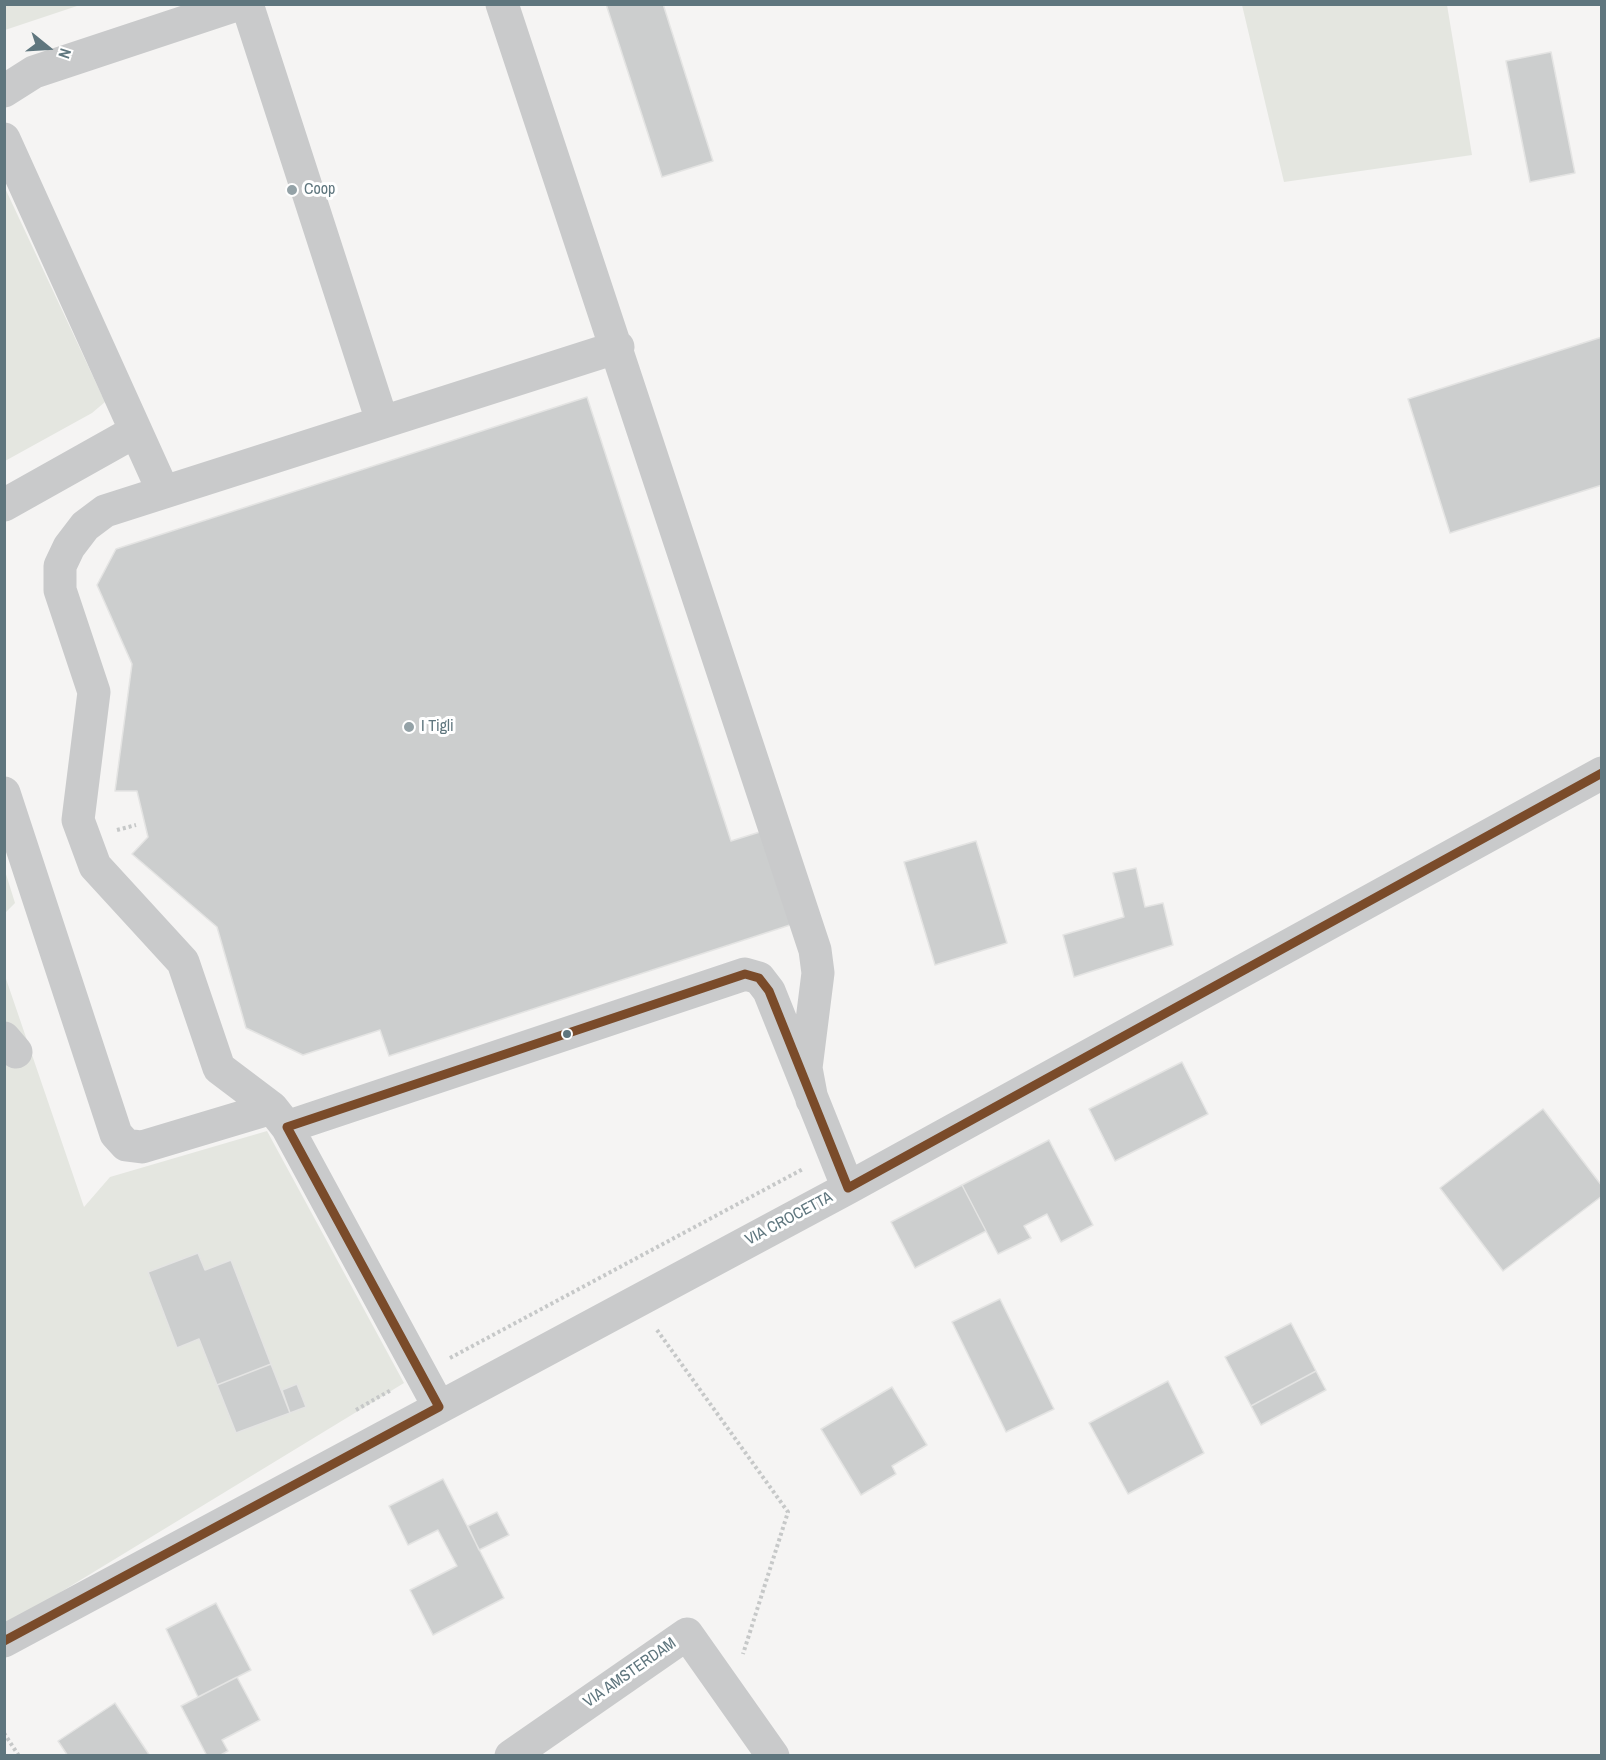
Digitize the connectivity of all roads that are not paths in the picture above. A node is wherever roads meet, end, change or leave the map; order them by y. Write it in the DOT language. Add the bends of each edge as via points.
graph roads {
  1 [pos="239,4"];
  2 [pos="247,4"];
  3 [pos="502,4"];
  4 [pos="4,91"];
  5 [pos="4,139"];
  6 [pos="618,347"];
  7 [pos="382,422"];
  8 [pos="136,430"];
  9 [pos="163,491"];
  10 [pos="4,505"];
  11 [pos="1602,773"];
  12 [pos="4,794"];
  13 [pos="812,1100"];
  14 [pos="280,1118"];
  15 [pos="848,1188"];
  16 [pos="439,1407"];
  17 [pos="4,1641"];
  18 [pos="510,1755"];
  19 [pos="773,1755"];
  1 -- 4 [label="street" via="34,72"];
  2 -- 7 [label="street"];
  3 -- 6 [label="street"];
  5 -- 8 [label="street"];
  6 -- 7 [label="street"];
  6 -- 13 [label="street" via="815,950 818,973 806,1068"];
  7 -- 9 [label="street"];
  8 -- 9 [label="street"];
  8 -- 10 [label="street"];
  9 -- 14 [label="street" via="105,511 85,526 60,566 60,590 93,693 78,820 94,866 183,962 219,1068"];
  11 -- 15 [label="street, VIA CROCETTA"];
  12 -- 14 [label="street" via="116,1134 126,1145 142,1147"];
  13 -- 14 [label="street" via="769,991 759,978 745,974"];
  13 -- 15 [label="street"];
  14 -- 16 [label="street"];
  15 -- 16 [label="street, VIA CROCETTA"];
  16 -- 17 [label="street, VIA CROCETTA"];
  18 -- 19 [label="street, VIA AMSTERDAM" via="687,1634"];
}
